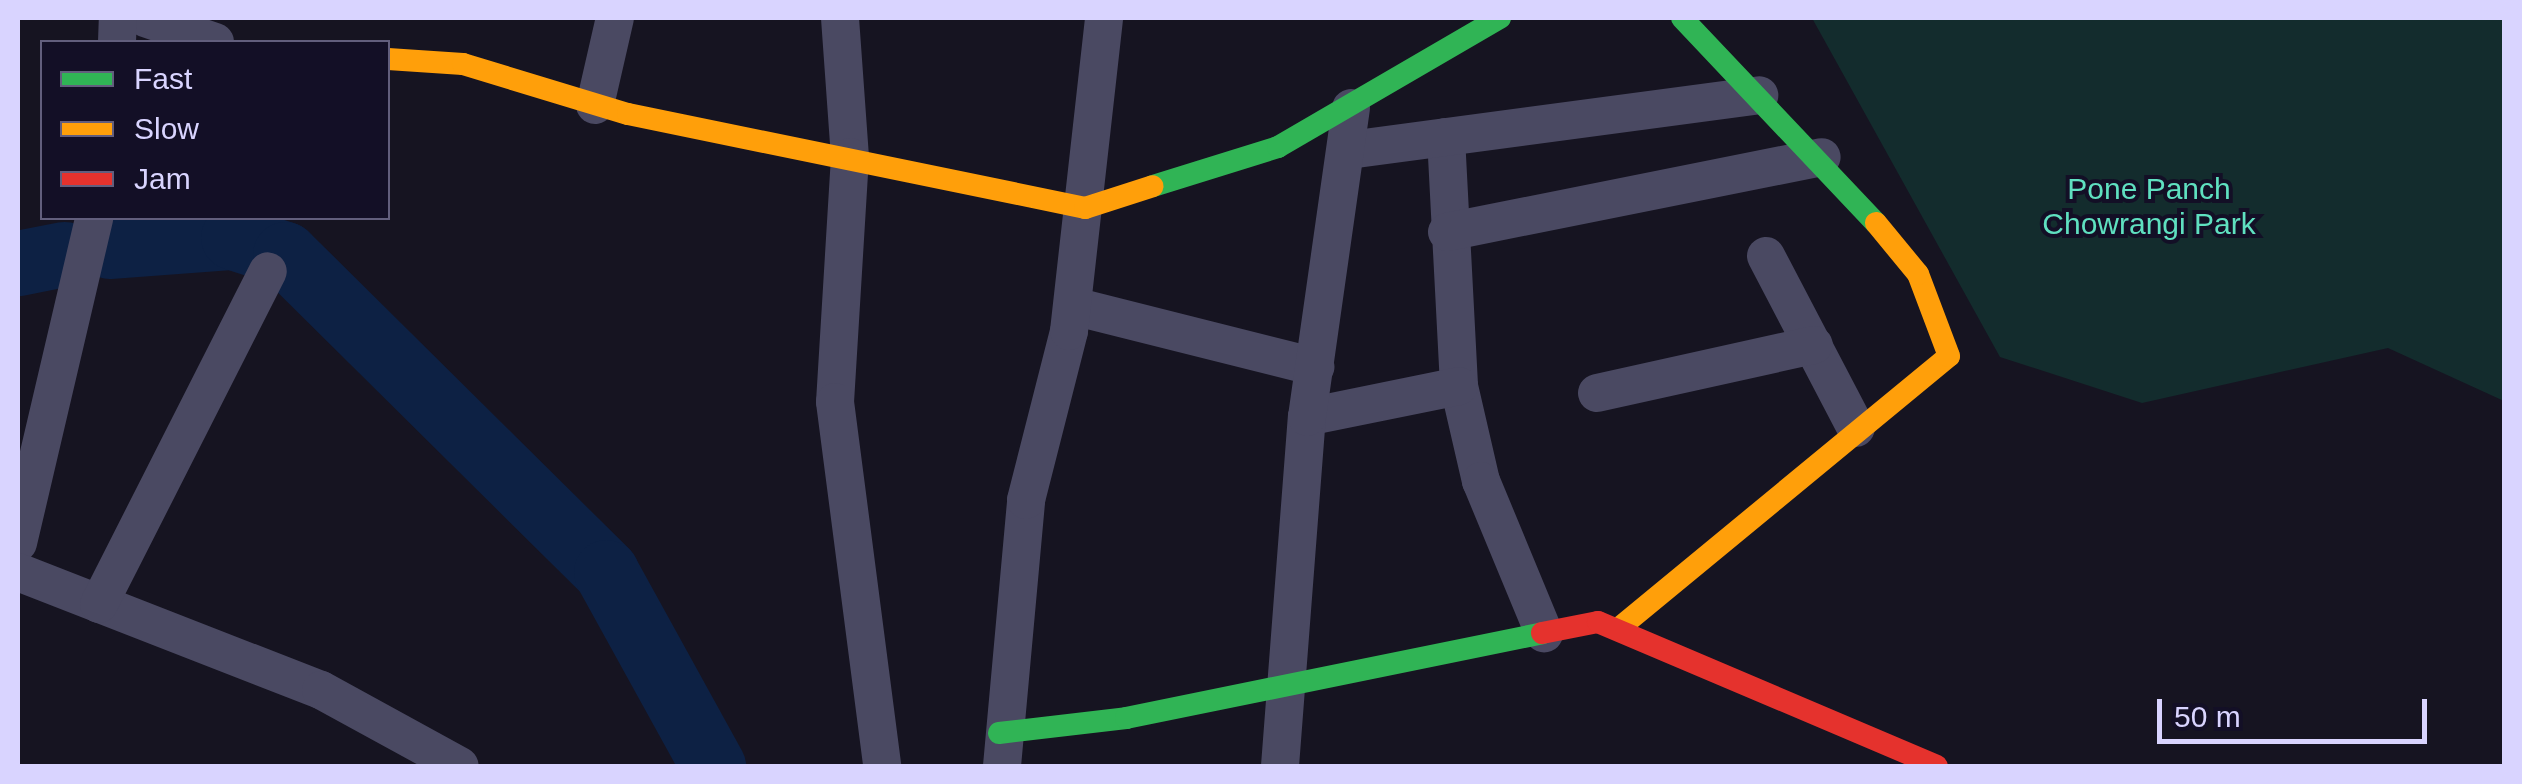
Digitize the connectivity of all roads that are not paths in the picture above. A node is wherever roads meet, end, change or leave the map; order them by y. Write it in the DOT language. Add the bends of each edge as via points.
graph roads {
  1 [pos="145,18"];
  2 [pos="615,18"];
  3 [pos="840,18"];
  4 [pos="1104,18"];
  5 [pos="1500,18"];
  6 [pos="1682,18"];
  7 [pos="210,40"];
  8 [pos="390,58"];
  9 [pos="1759,94"];
  10 [pos="595,105"];
  11 [pos="1351,108"];
  12 [pos="1446,137"];
  13 [pos="1350,150"];
  14 [pos="850,157"];
  15 [pos="1822,158"];
  16 [pos="1085,208"];
  17 [pos="94,220"];
  18 [pos="1447,232"];
  19 [pos="1766,256"];
  20 [pos="268,271"];
  21 [pos="1073,306"];
  22 [pos="1814,345"];
  23 [pos="1315,367"];
  24 [pos="1459,386"];
  25 [pos="1597,393"];
  26 [pos="1307,417"];
  27 [pos="1856,428"];
  28 [pos="18,543"];
  29 [pos="18,572"];
  30 [pos="99,604"];
  31 [pos="1618,629"];
  32 [pos="1544,633"];
  33 [pos="1285,686"];
  34 [pos="1001,750"];
  35 [pos="460,766"];
  36 [pos="882,766"];
  37 [pos="1280,766"];
  38 [pos="1937,766"];
  1 -- 7 [label="street"];
  2 -- 10 [label="street"];
  3 -- 14 [label="street"];
  4 -- 16 [label="street"];
  5 -- 11 [label="street"];
  6 -- 9 [label="street"];
  8 -- 10 [label="street" via="463,64"];
  9 -- 12 [label="street"];
  9 -- 15 [label="street"];
  10 -- 14 [label="street"];
  11 -- 13 [label="street"];
  11 -- 16 [label="street" via="1184,182"];
  12 -- 13 [label="street"];
  12 -- 18 [label="street"];
  13 -- 23 [label="street"];
  14 -- 16 [label="street"];
  14 -- 36 [label="street" via="835,402"];
  15 -- 18 [label="street"];
  15 -- 27 [label="street" via="1918,274 1948,356"];
  16 -- 21 [label="street"];
  17 -- 28 [label="street"];
  18 -- 24 [label="street"];
  19 -- 22 [label="street"];
  20 -- 30 [label="street"];
  21 -- 23 [label="street"];
  21 -- 34 [label="street" via="1026,500"];
  22 -- 25 [label="street"];
  22 -- 27 [label="street"];
  23 -- 26 [label="street"];
  24 -- 26 [label="street"];
  24 -- 32 [label="street" via="1481,481"];
  26 -- 33 [label="street"];
  27 -- 31 [label="street"];
  29 -- 30 [label="street"];
  30 -- 35 [label="street" via="321,690"];
  31 -- 32 [label="street" via="1598,622"];
  31 -- 38 [label="street"];
  32 -- 33 [label="street"];
  33 -- 34 [label="street"];
  33 -- 37 [label="street"];
}
